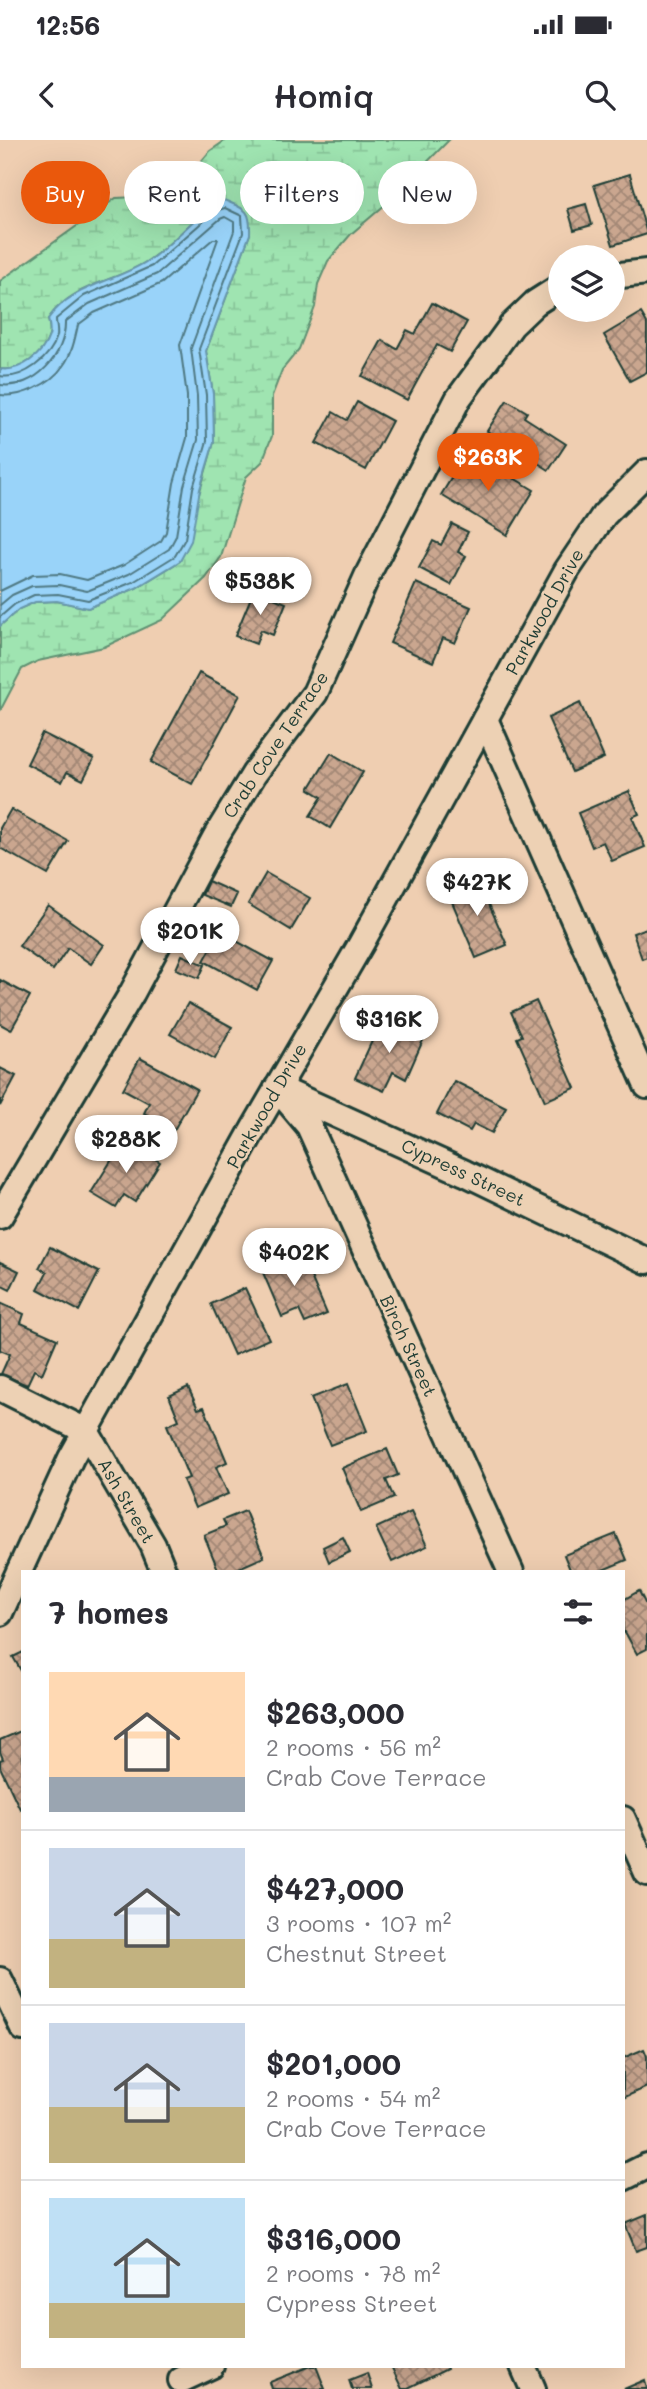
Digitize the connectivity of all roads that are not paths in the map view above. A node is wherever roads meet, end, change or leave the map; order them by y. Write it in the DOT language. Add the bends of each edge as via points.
graph roads {
  1 [pos="647,272"];
  2 [pos="625,275"];
  3 [pos="548,295"];
  4 [pos="647,471"];
  5 [pos="485,719"];
  6 [pos="647,1086"];
  7 [pos="277,1088"];
  8 [pos="0,1216"];
  9 [pos="647,1261"];
  10 [pos="0,1388"];
  11 [pos="86,1431"];
  12 [pos="22,1570"];
  13 [pos="163,1570"];
  14 [pos="510,1570"];
  15 [pos="21,1572"];
  16 [pos="0,1614"];
  17 [pos="625,1824"];
  18 [pos="647,1873"];
  19 [pos="0,1980"];
  20 [pos="21,2024"];
  21 [pos="647,2166"];
  22 [pos="625,2177"];
  23 [pos="206,2368"];
  24 [pos="524,2368"];
  25 [pos="180,2378"];
  26 [pos="533,2389"];
  1 -- 2 [label="street"];
  3 -- 8 [label="street, Crab Cove Terrace" via="512,325 458,399 369,572 315,694 222,825 132,993"];
  4 -- 5 [label="street, Parkwood Drive" via="604,515 579,551"];
  5 -- 6 [label="street"];
  5 -- 7 [label="street, Parkwood Drive"];
  7 -- 9 [label="street, Cypress Street"];
  7 -- 11 [label="street, Parkwood Drive"];
  7 -- 14 [label="street, Birch Street" via="309,1126"];
  10 -- 11 [label="street"];
  11 -- 12 [label="street, Parkwood Drive" via="57,1485"];
  11 -- 13 [label="street, Ash Street"];
  15 -- 16 [label="street, Parkwood Drive"];
  17 -- 18 [label="street"];
  19 -- 20 [label="street"];
  21 -- 22 [label="street"];
  23 -- 25 [label="street"];
  24 -- 26 [label="street"];
}
